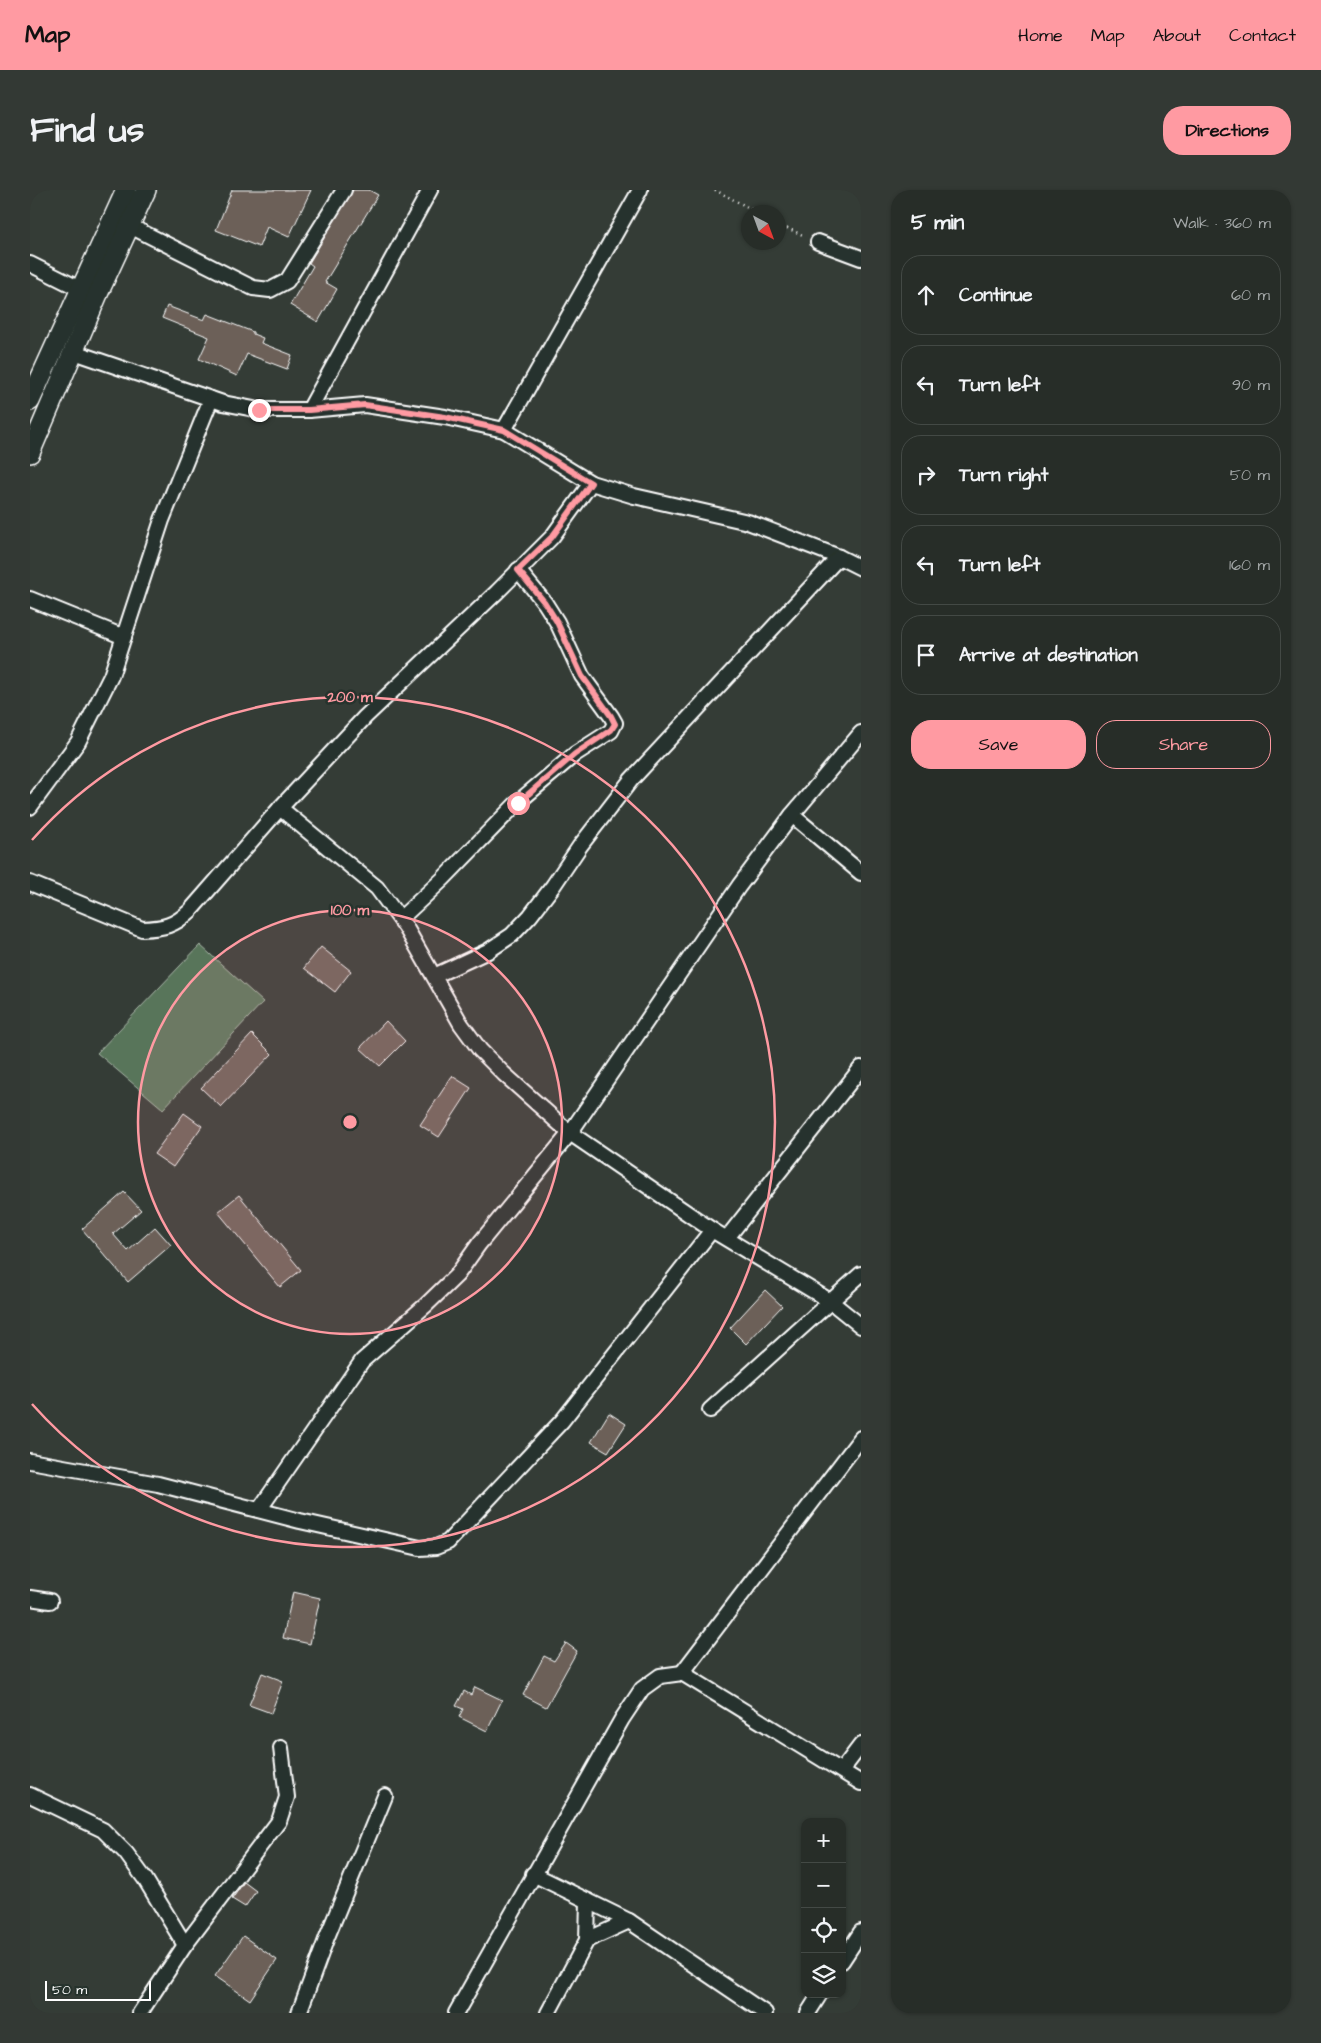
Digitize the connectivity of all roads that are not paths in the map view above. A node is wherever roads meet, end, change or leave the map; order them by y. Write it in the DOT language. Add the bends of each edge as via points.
graph roads {
  1 [pos="126,190"];
  2 [pos="146,190"];
  3 [pos="344,190"];
  4 [pos="430,190"];
  5 [pos="640,190"];
  6 [pos="130,226"];
  7 [pos="818,242"];
  8 [pos="861,258"];
  9 [pos="30,264"];
  10 [pos="80,289"];
  11 [pos="74,352"];
  12 [pos="211,399"];
  13 [pos="30,401"];
  14 [pos="309,410"];
  15 [pos="504,430"];
  16 [pos="30,453"];
  17 [pos="591,483"];
  18 [pos="839,557"];
  19 [pos="861,568"];
  20 [pos="518,570"];
  21 [pos="30,599"];
  22 [pos="124,636"];
  23 [pos="861,734"];
  24 [pos="30,807"];
  25 [pos="280,808"];
  26 [pos="792,815"];
  27 [pos="861,874"];
  28 [pos="30,883"];
  29 [pos="400,919"];
  30 [pos="434,976"];
  31 [pos="861,1068"];
  32 [pos="570,1133"];
  33 [pos="712,1230"];
  34 [pos="727,1238"];
  35 [pos="861,1274"];
  36 [pos="830,1302"];
  37 [pos="861,1326"];
  38 [pos="710,1410"];
  39 [pos="861,1438"];
  40 [pos="30,1461"];
  41 [pos="259,1510"];
  42 [pos="30,1598"];
  43 [pos="50,1601"];
  44 [pos="682,1673"];
  45 [pos="861,1745"];
  46 [pos="281,1748"];
  47 [pos="842,1770"];
  48 [pos="861,1783"];
  49 [pos="30,1794"];
  50 [pos="385,1796"];
  51 [pos="533,1874"];
  52 [pos="588,1901"];
  53 [pos="629,1921"];
  54 [pos="861,1932"];
  55 [pos="587,1940"];
  56 [pos="185,1945"];
  57 [pos="846,1955"];
  58 [pos="817,1998"];
  59 [pos="140,2013"];
  60 [pos="299,2013"];
  61 [pos="456,2013"];
  62 [pos="548,2013"];
  63 [pos="765,2013"];
  64 [pos="808,2013"];
  1 -- 10 [label="street"];
  2 -- 6 [label="street"];
  3 -- 6 [label="street" via="287,281 270,290 253,288"];
  4 -- 14 [label="street"];
  5 -- 15 [label="street"];
  6 -- 11 [label="street"];
  7 -- 8 [label="street"];
  9 -- 10 [label="street"];
  10 -- 13 [label="street"];
  11 -- 12 [label="street"];
  11 -- 16 [label="street"];
  12 -- 14 [label="street" via="259,410"];
  12 -- 22 [label="street" via="162,520"];
  14 -- 15 [label="street" via="365,405"];
  15 -- 17 [label="street"];
  17 -- 18 [label="street" via="748,522"];
  17 -- 20 [label="street" via="552,537"];
  18 -- 19 [label="street"];
  18 -- 30 [label="street" via="631,780 530,916 512,935 488,951"];
  20 -- 25 [label="street" via="365,717"];
  20 -- 29 [label="street" via="557,622 582,676 615,724 518,803"];
  21 -- 22 [label="street"];
  22 -- 24 [label="street" via="111,676 78,742"];
  23 -- 26 [label="street"];
  25 -- 28 [label="street" via="176,924 142,929"];
  25 -- 29 [label="street" via="376,888"];
  26 -- 27 [label="street"];
  26 -- 32 [label="street" via="739,886"];
  29 -- 30 [label="street"];
  30 -- 32 [label="street" via="480,1050"];
  31 -- 34 [label="street"];
  32 -- 33 [label="street"];
  32 -- 41 [label="street" via="456,1276 362,1360"];
  33 -- 34 [label="street"];
  33 -- 41 [label="street" via="562,1421 448,1542 420,1548"];
  34 -- 36 [label="street"];
  35 -- 36 [label="street"];
  36 -- 37 [label="street"];
  36 -- 38 [label="street"];
  39 -- 44 [label="street"];
  40 -- 41 [label="street" via="158,1484"];
  42 -- 43 [label="street"];
  44 -- 47 [label="street"];
  44 -- 51 [label="street" via="660,1676 642,1689 622,1718"];
  45 -- 47 [label="street"];
  46 -- 56 [label="street" via="288,1797 279,1821"];
  47 -- 48 [label="street"];
  49 -- 56 [label="street" via="103,1830 126,1852"];
  50 -- 60 [label="street"];
  51 -- 52 [label="street"];
  51 -- 61 [label="street"];
  52 -- 53 [label="street"];
  52 -- 55 [label="street"];
  53 -- 55 [label="street"];
  53 -- 63 [label="street"];
  54 -- 57 [label="street"];
  55 -- 62 [label="street"];
  56 -- 59 [label="street"];
  58 -- 64 [label="street"];
}
